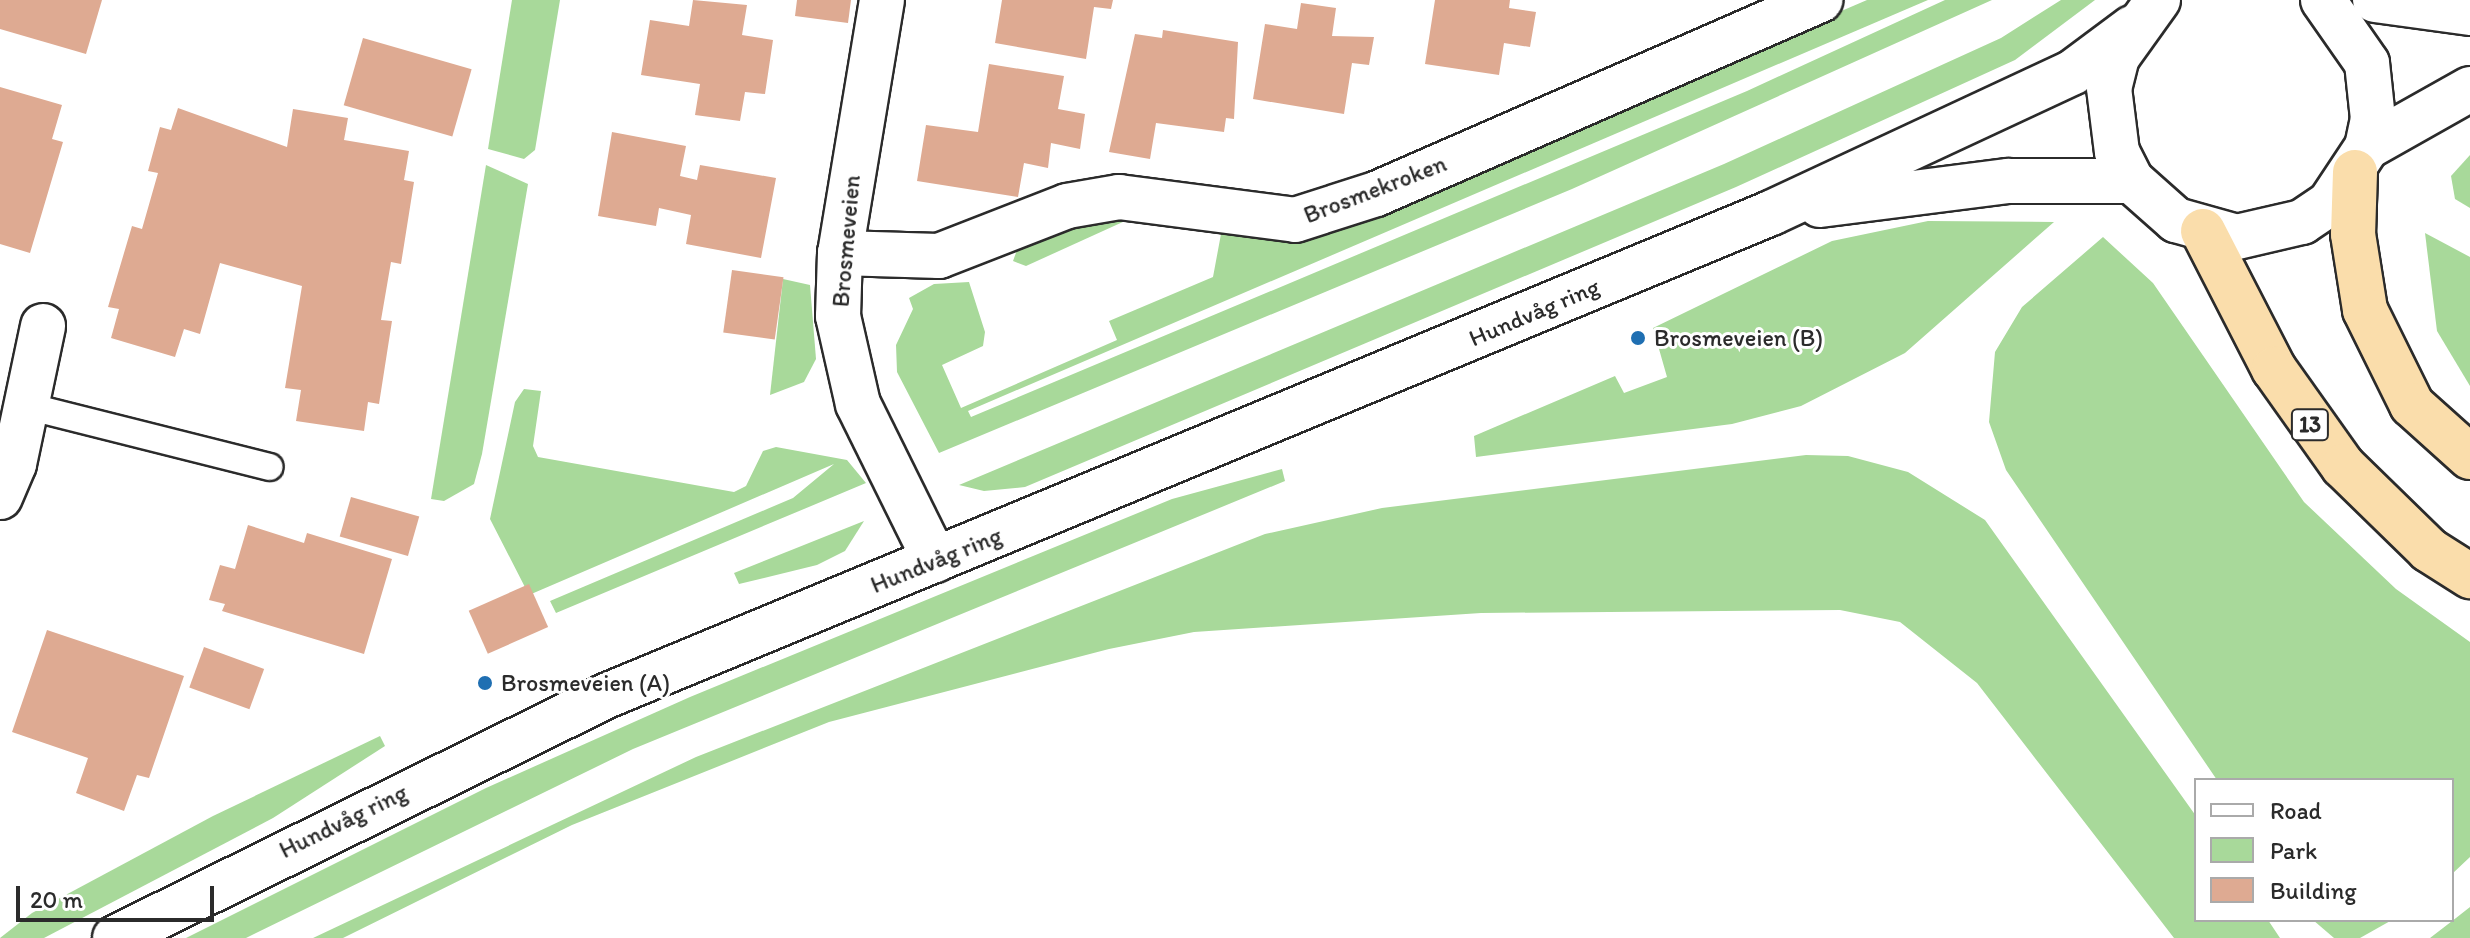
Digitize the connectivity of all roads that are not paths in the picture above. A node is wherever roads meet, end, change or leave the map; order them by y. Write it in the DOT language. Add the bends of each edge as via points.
graph roads {
  1 [pos="882,0"];
  2 [pos="2323,0"];
  3 [pos="2375,0"];
  4 [pos="1802,4"];
  5 [pos="2470,13"];
  6 [pos="2145,14"];
  7 [pos="2470,89"];
  8 [pos="2361,159"];
  9 [pos="2132,181"];
  10 [pos="1771,213"];
  11 [pos="2203,231"];
  12 [pos="840,253"];
  13 [pos="43,326"];
  14 [pos="27,406"];
  15 [pos="2470,457"];
  16 [pos="269,467"];
  17 [pos="0,497"];
  18 [pos="935,560"];
  19 [pos="2470,576"];
  20 [pos="115,938"];
  1 -- 12 [label="main road, Brosmeveien"];
  2 -- 8 [label="main road" via="2367,63 2373,119"];
  3 -- 5 [label="main road"];
  4 -- 12 [label="main road, Brosmekroken" via="1376,194 1295,220 1119,197 1067,206 939,256"];
  6 -- 9 [label="main road" via="2117,57 2109,120"];
  6 -- 10 [label="main road, Hundvåg ring" via="2073,72"];
  7 -- 8 [label="main road"];
  8 -- 11 [label="main road" via="2302,222 2237,237"];
  8 -- 15 [label="highway" via="2353,234 2365,310 2412,405"];
  9 -- 10 [label="main road, Hundvåg ring" via="1952,185"];
  9 -- 11 [label="main road" via="2176,220"];
  10 -- 18 [label="main road, Hundvåg ring"];
  11 -- 19 [label="highway, 13" via="2274,369 2334,455 2398,522"];
  12 -- 18 [label="main road, Brosmeveien" via="838,316 858,404"];
  13 -- 14 [label="main road"];
  14 -- 16 [label="lane"];
  14 -- 17 [label="main road"];
  18 -- 20 [label="main road, Hundvåg ring" via="479,754"];
}
